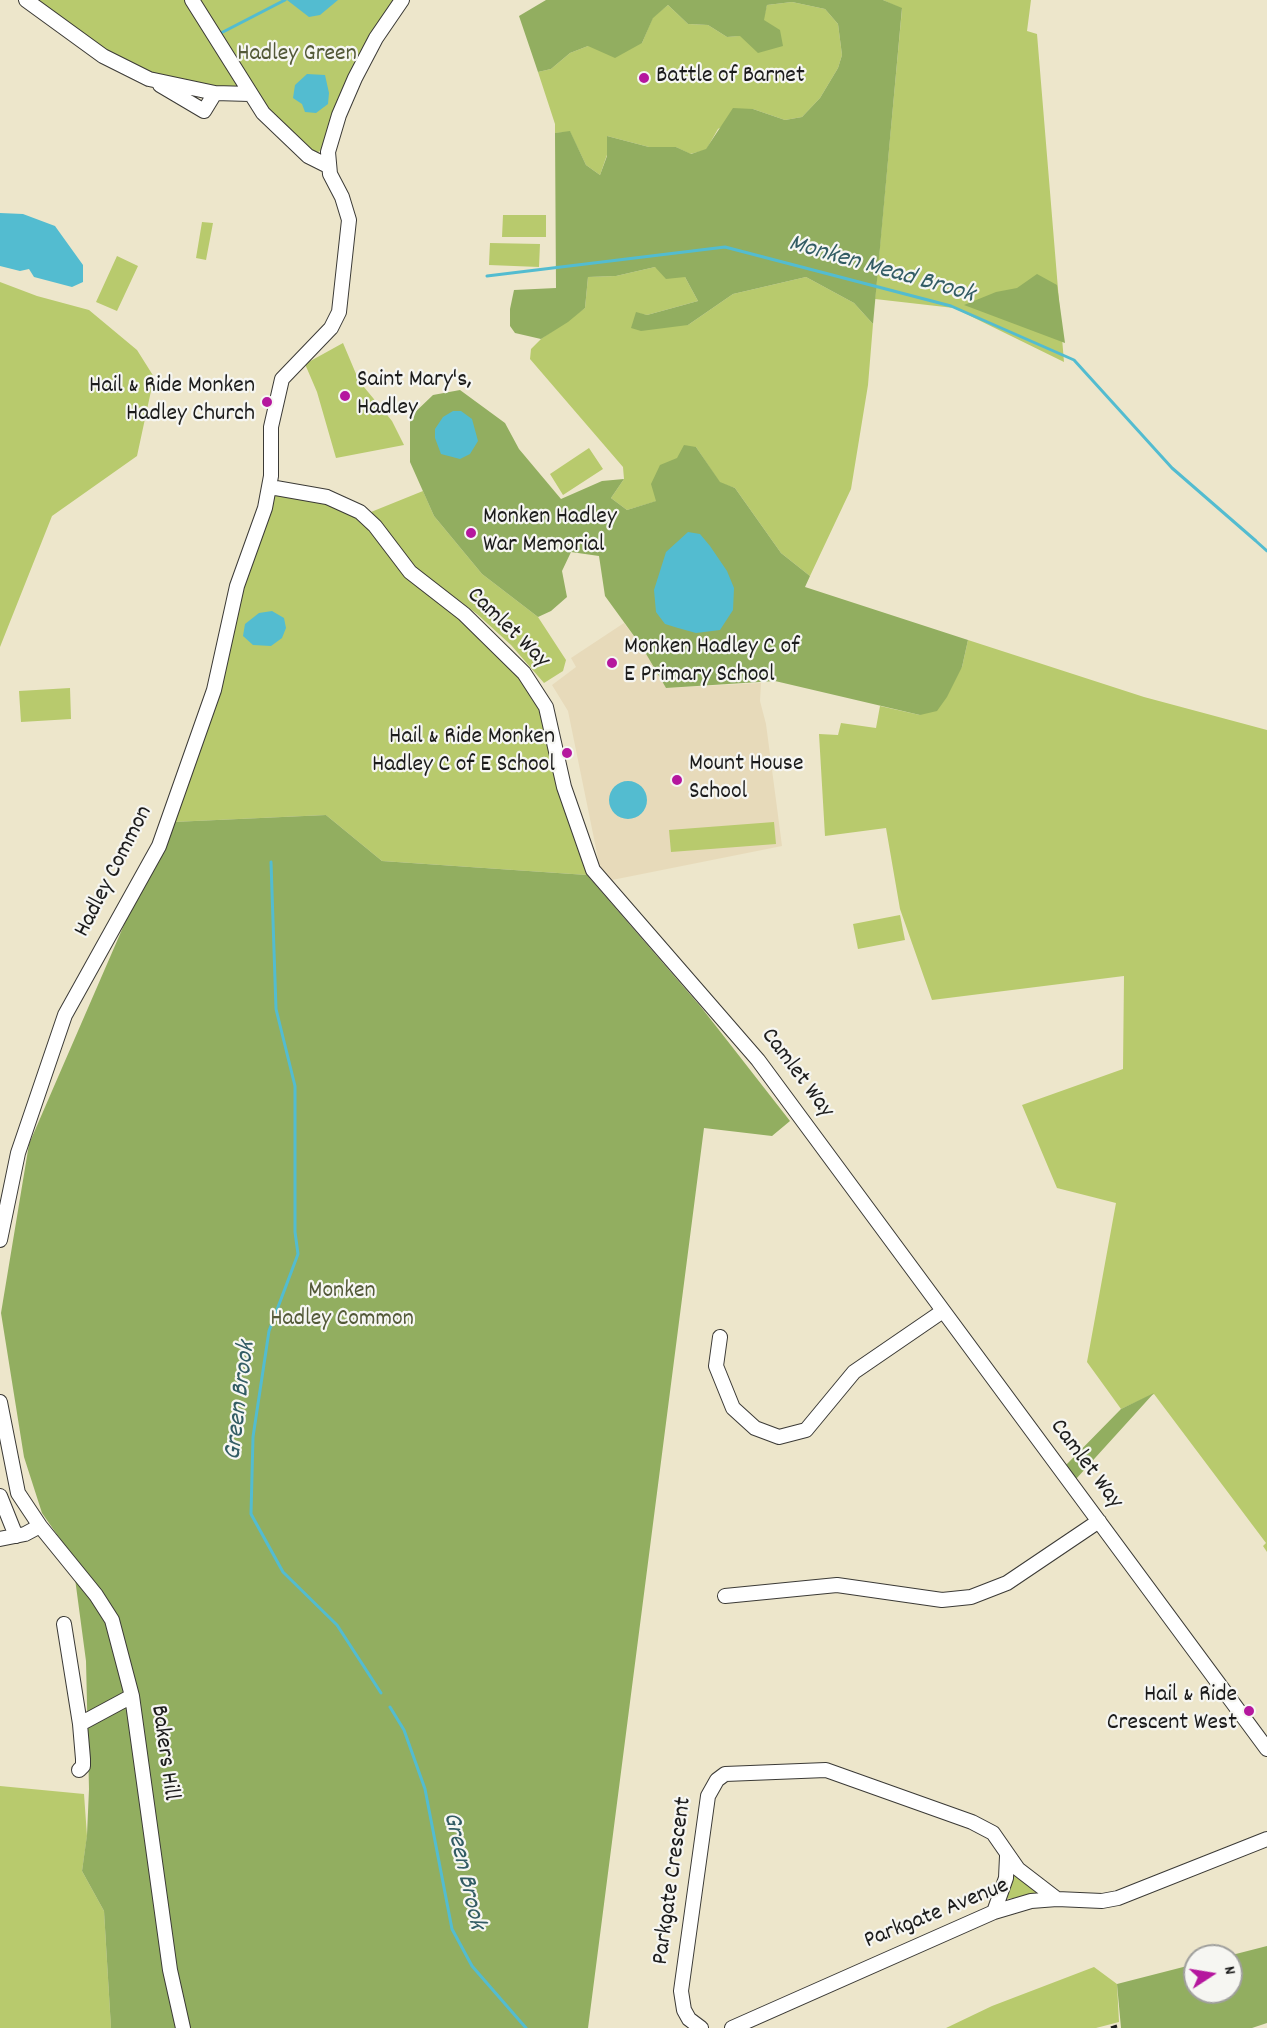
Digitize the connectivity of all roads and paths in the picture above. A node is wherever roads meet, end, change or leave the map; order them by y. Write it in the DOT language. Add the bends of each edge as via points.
graph roads {
  1 [pos="26,0"];
  2 [pos="192,0"];
  3 [pos="402,0"];
  4 [pos="149,79"];
  5 [pos="215,93"];
  6 [pos="250,94"];
  7 [pos="328,166"];
  8 [pos="270,487"];
  9 [pos="0,1240"];
  10 [pos="943,1311"];
  11 [pos="720,1337"];
  12 [pos="0,1402"];
  13 [pos="0,1496"];
  14 [pos="1099,1521"];
  15 [pos="40,1526"];
  16 [pos="16,1536"];
  17 [pos="0,1539"];
  18 [pos="725,1596"];
  19 [pos="64,1624"];
  20 [pos="132,1696"];
  21 [pos="80,1724"];
  22 [pos="1267,1749"];
  23 [pos="79,1770"];
  24 [pos="1267,1839"];
  25 [pos="1007,1856"];
  26 [pos="1056,1899"];
  27 [pos="994,1912"];
  28 [pos="183,2028"];
  29 [pos="701,2028"];
  30 [pos="732,2028"];
  1 -- 4 [label="street" via="103,56"];
  2 -- 6 [label="street"];
  3 -- 7 [label="street" via="355,78 331,138"];
  4 -- 5 [label="street"];
  4 -- 5 [label="street" via="204,111"];
  5 -- 6 [label="street"];
  6 -- 7 [label="street" via="285,135"];
  7 -- 8 [label="street, Hadley Common" via="349,220 341,301 331,328 282,379 271,427"];
  8 -- 9 [label="street, Hadley Common" via="230,614 214,690 166,828 65,1015 18,1153"];
  8 -- 10 [label="street, Camlet Way" via="327,497 360,512 410,572 464,614 524,673 546,707 564,787 592,870 758,1060"];
  10 -- 11 [label="street" via="854,1371 806,1430 779,1437 755,1428 734,1408 716,1366"];
  10 -- 14 [label="street, Camlet Way"];
  12 -- 15 [label="street" via="18,1493"];
  13 -- 16 [label="street"];
  14 -- 18 [label="street" via="1007,1583 971,1597 942,1600 837,1585"];
  14 -- 22 [label="street, Camlet Way"];
  15 -- 16 [label="street"];
  15 -- 20 [label="street, Bakers Hill" via="112,1620"];
  16 -- 17 [label="street"];
  19 -- 21 [label="street"];
  20 -- 21 [label="street"];
  20 -- 28 [label="street, Bakers Hill" via="170,1970"];
  21 -- 23 [label="street" via="83,1766"];
  24 -- 26 [label="street, Parkgate Avenue" via="1118,1899"];
  25 -- 26 [label="street, Parkgate Crescent"];
  25 -- 27 [label="street" via="1006,1878"];
  25 -- 29 [label="street, Parkgate Crescent" via="986,1827 841,1773 811,1769 725,1774 708,1796 681,1991 684,2010"];
  26 -- 27 [label="street, Parkgate Avenue" via="1031,1901"];
  27 -- 30 [label="street, Parkgate Avenue"];
}
